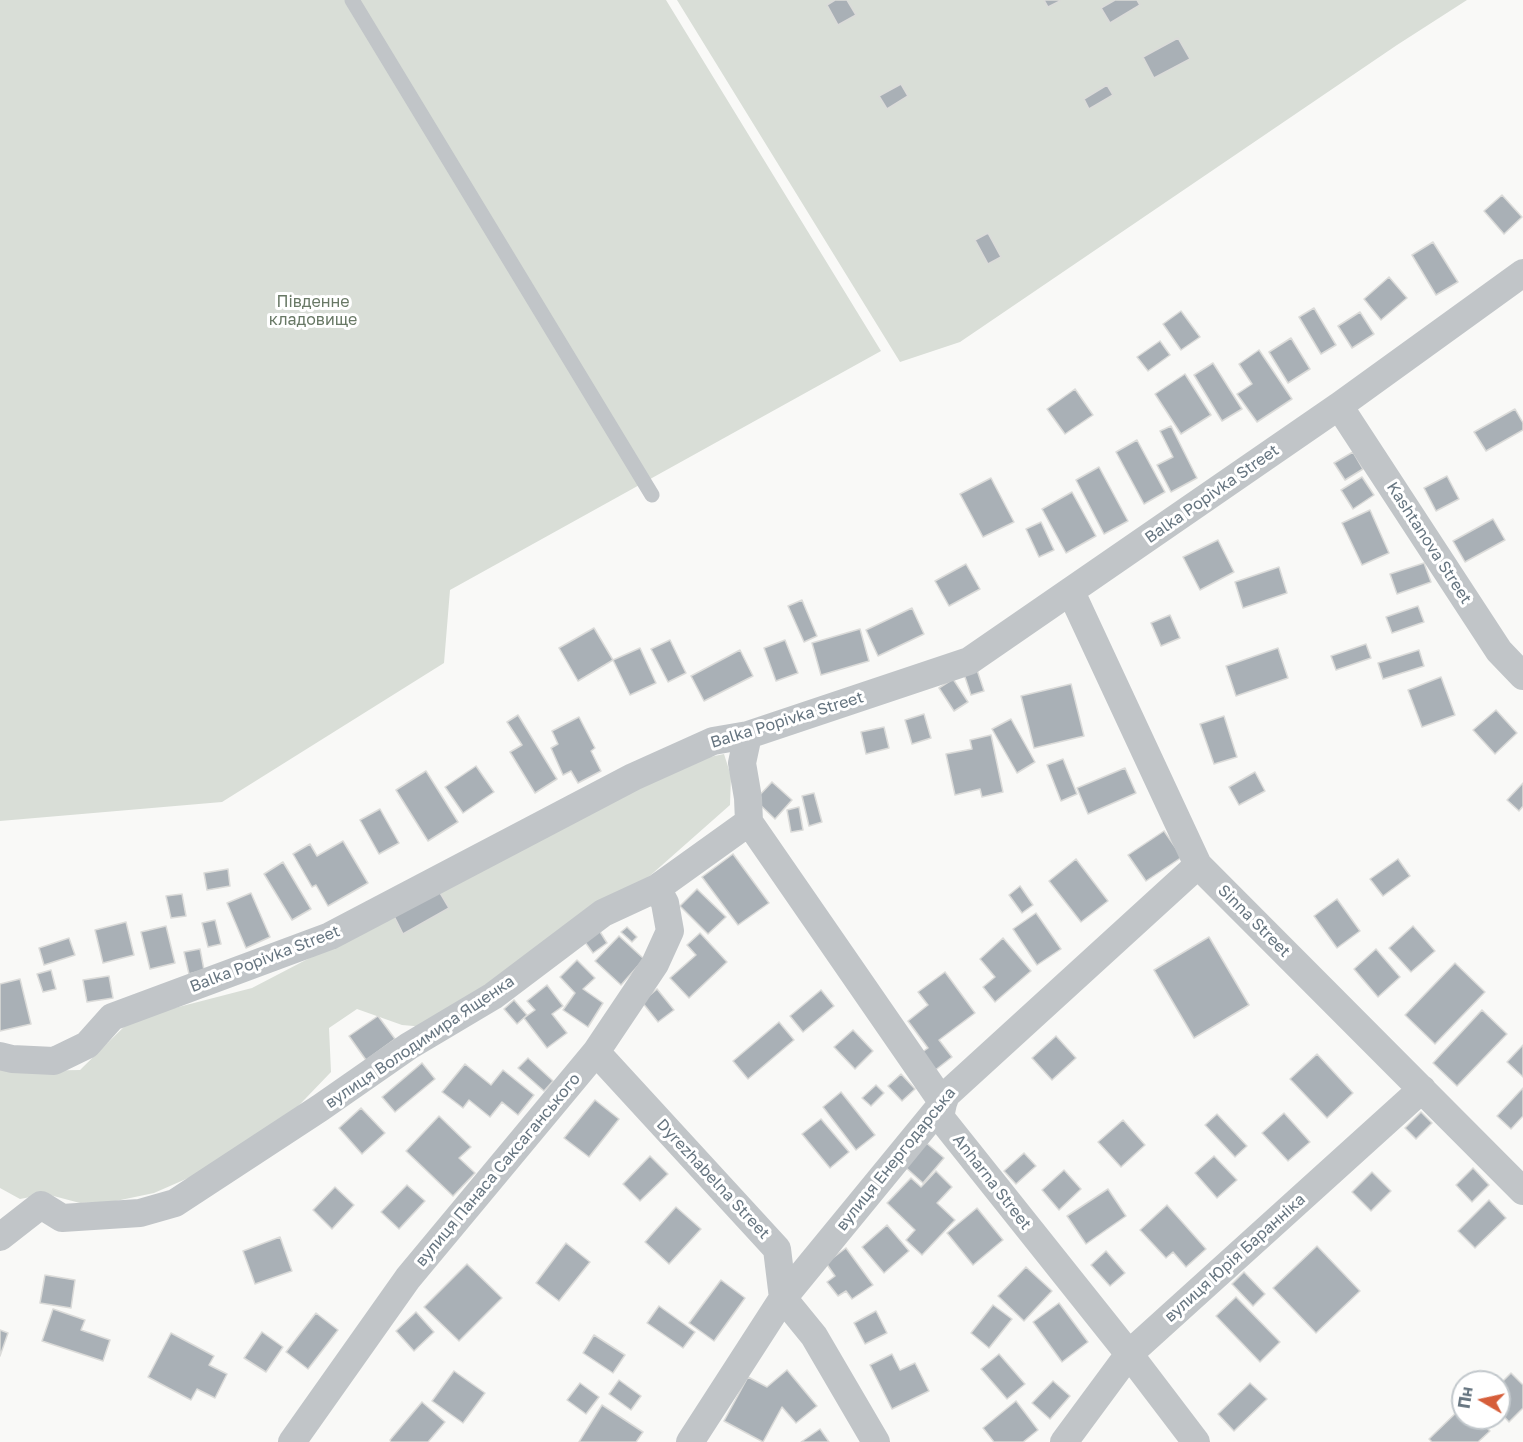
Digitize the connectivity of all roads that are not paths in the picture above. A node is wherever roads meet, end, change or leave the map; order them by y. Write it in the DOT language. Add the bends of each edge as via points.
graph roads {
  1 [pos="352,0"];
  2 [pos="1523,273"];
  3 [pos="1339,406"];
  4 [pos="652,495"];
  5 [pos="1071,592"];
  6 [pos="1523,676"];
  7 [pos="748,735"];
  8 [pos="749,822"];
  9 [pos="1198,865"];
  10 [pos="657,888"];
  11 [pos="596,1052"];
  12 [pos="0,1056"];
  13 [pos="1422,1089"];
  14 [pos="943,1103"];
  15 [pos="1523,1191"];
  16 [pos="0,1237"];
  17 [pos="783,1298"];
  18 [pos="1128,1354"];
  19 [pos="292,1442"];
  20 [pos="690,1442"];
  21 [pos="876,1442"];
  22 [pos="1064,1442"];
  23 [pos="1196,1442"];
  1 -- 4 [label="lane"];
  2 -- 3 [label="street, Balka Popivka Street"];
  3 -- 5 [label="street, Balka Popivka Street"];
  3 -- 6 [label="street, Kashtanova Street" via="1499,651"];
  5 -- 7 [label="street, Balka Popivka Street" via="969,661"];
  5 -- 9 [label="street, Sinna Street"];
  7 -- 8 [label="street" via="742,763"];
  7 -- 12 [label="street, Balka Popivka Street" via="713,741 633,777 330,936 112,1017 87,1045 54,1061"];
  8 -- 10 [label="street, вулиця Володимира Ященка"];
  8 -- 14 [label="street, Anharna Street"];
  9 -- 13 [label="street, Sinna Street"];
  9 -- 14 [label="street, вулиця Енергодарська" via="946,1095"];
  10 -- 11 [label="street, вулиця Панаса Саксаганського" via="665,903 670,931 655,964"];
  10 -- 16 [label="street, вулиця Володимира Ященка" via="603,913 493,996 409,1046 175,1203 140,1213 62,1218 42,1204"];
  11 -- 17 [label="street, Dyrezhabelna Street" via="777,1249"];
  11 -- 19 [label="street, вулиця Панаса Саксаганського" via="408,1278"];
  13 -- 15 [label="street, Sinna Street"];
  13 -- 18 [label="street, вулиця Юрія Баранніка"];
  14 -- 17 [label="street, вулиця Енергодарська"];
  14 -- 18 [label="street, Anharna Street" via="940,1117"];
  17 -- 20 [label="street, вулиця Енергодарська"];
  17 -- 21 [label="street" via="814,1336"];
  18 -- 22 [label="street, вулиця Юрія Баранніка"];
  18 -- 23 [label="street, Anharna Street"];
}
